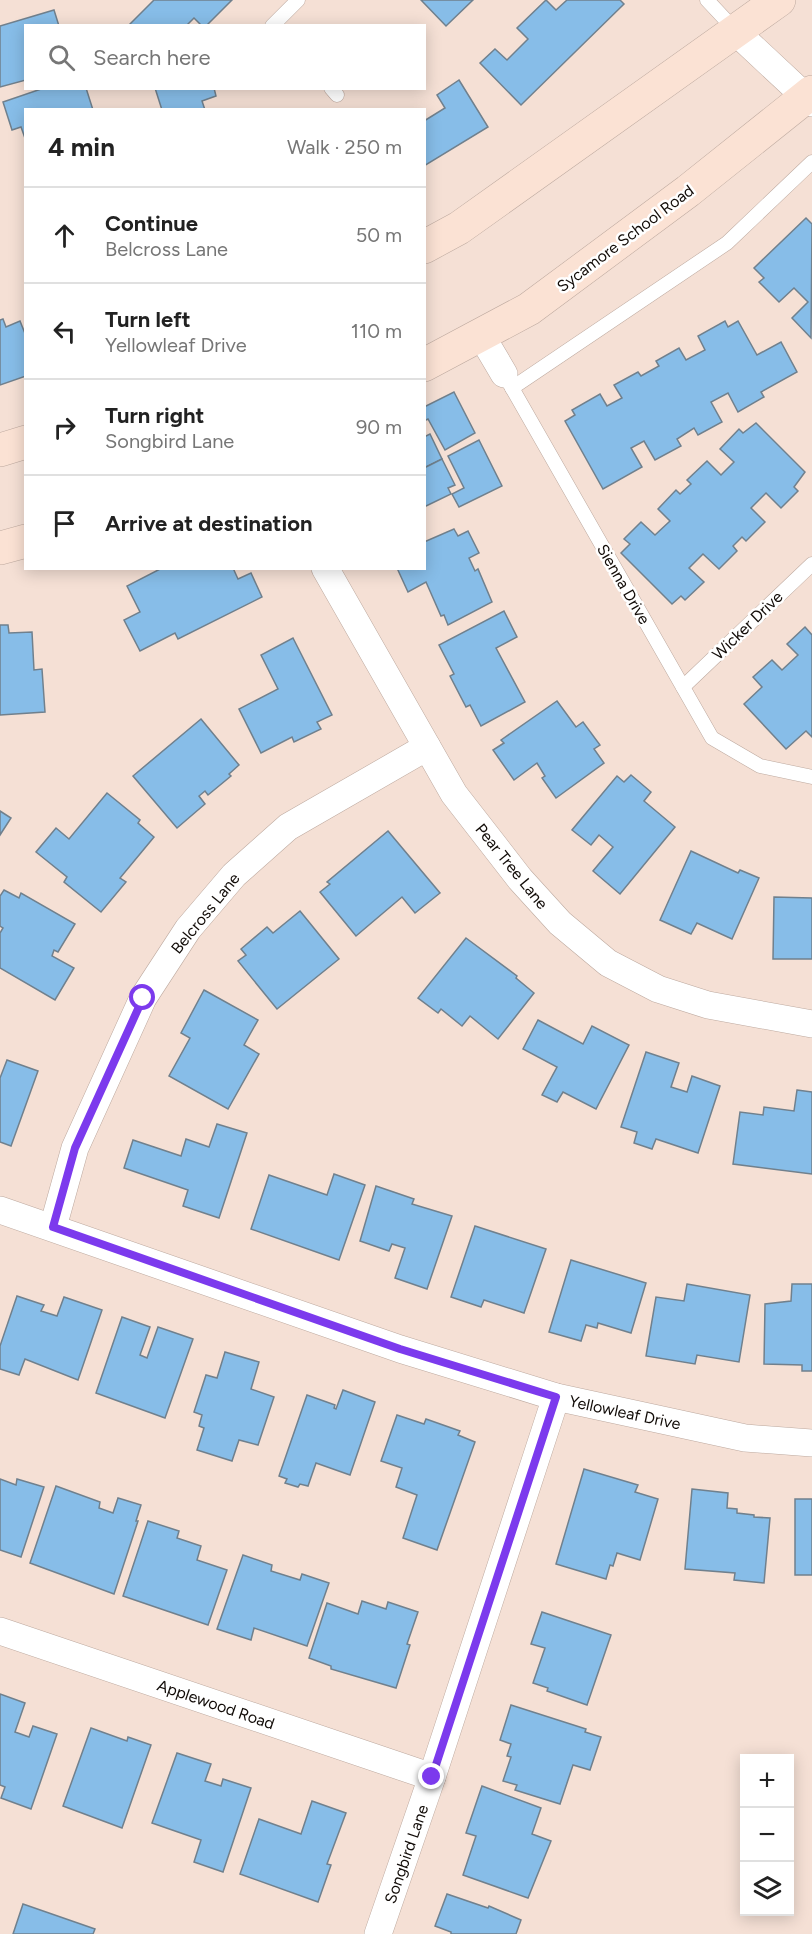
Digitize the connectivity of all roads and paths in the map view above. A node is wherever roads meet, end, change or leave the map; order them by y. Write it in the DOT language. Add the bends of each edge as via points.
graph roads {
  1 [pos="298,0"];
  2 [pos="707,0"];
  3 [pos="778,0"];
  4 [pos="274,24"];
  5 [pos="736,32"];
  6 [pos="810,97"];
  7 [pos="812,162"];
  8 [pos="426,246"];
  9 [pos="481,335"];
  10 [pos="426,364"];
  11 [pos="508,381"];
  12 [pos="24,443"];
  13 [pos="0,450"];
  14 [pos="24,542"];
  15 [pos="0,548"];
  16 [pos="812,564"];
  17 [pos="327,570"];
  18 [pos="683,687"];
  19 [pos="428,747"];
  20 [pos="812,777"];
  21 [pos="812,1024"];
  22 [pos="0,1210"];
  23 [pos="53,1227"];
  24 [pos="556,1397"];
  25 [pos="812,1443"];
  26 [pos="0,1631"];
  27 [pos="432,1777"];
  28 [pos="378,1934"];
  1 -- 4 [label="lane"];
  2 -- 5 [label="lane"];
  3 -- 5 [label="main road"];
  5 -- 6 [label="street"];
  5 -- 8 [label="main road" via="459,228"];
  6 -- 9 [label="main road, Sycamore School Road" via="538,302"];
  7 -- 11 [label="lane" via="727,243"];
  9 -- 10 [label="main road, Sycamore School Road"];
  9 -- 11 [label="street, Sienna Drive"];
  11 -- 18 [label="lane, Sienna Drive"];
  12 -- 13 [label="main road"];
  14 -- 15 [label="main road"];
  16 -- 18 [label="lane, Wicker Drive"];
  17 -- 19 [label="street, Pear Tree Lane"];
  18 -- 20 [label="lane, Sienna Drive" via="712,738 760,766"];
  19 -- 21 [label="street, Pear Tree Lane" via="454,794 520,879 560,923 608,963 658,989 708,1005"];
  19 -- 23 [label="street, Belcross Lane" via="288,827 234,875 188,929 143,998 75,1148"];
  22 -- 23 [label="street, Yellowleaf Drive"];
  23 -- 24 [label="street, Yellowleaf Drive" via="400,1349"];
  24 -- 25 [label="street, Yellowleaf Drive" via="745,1437"];
  24 -- 27 [label="street, Songbird Lane"];
  26 -- 27 [label="street, Applewood Road"];
  27 -- 28 [label="street, Songbird Lane"];
}
